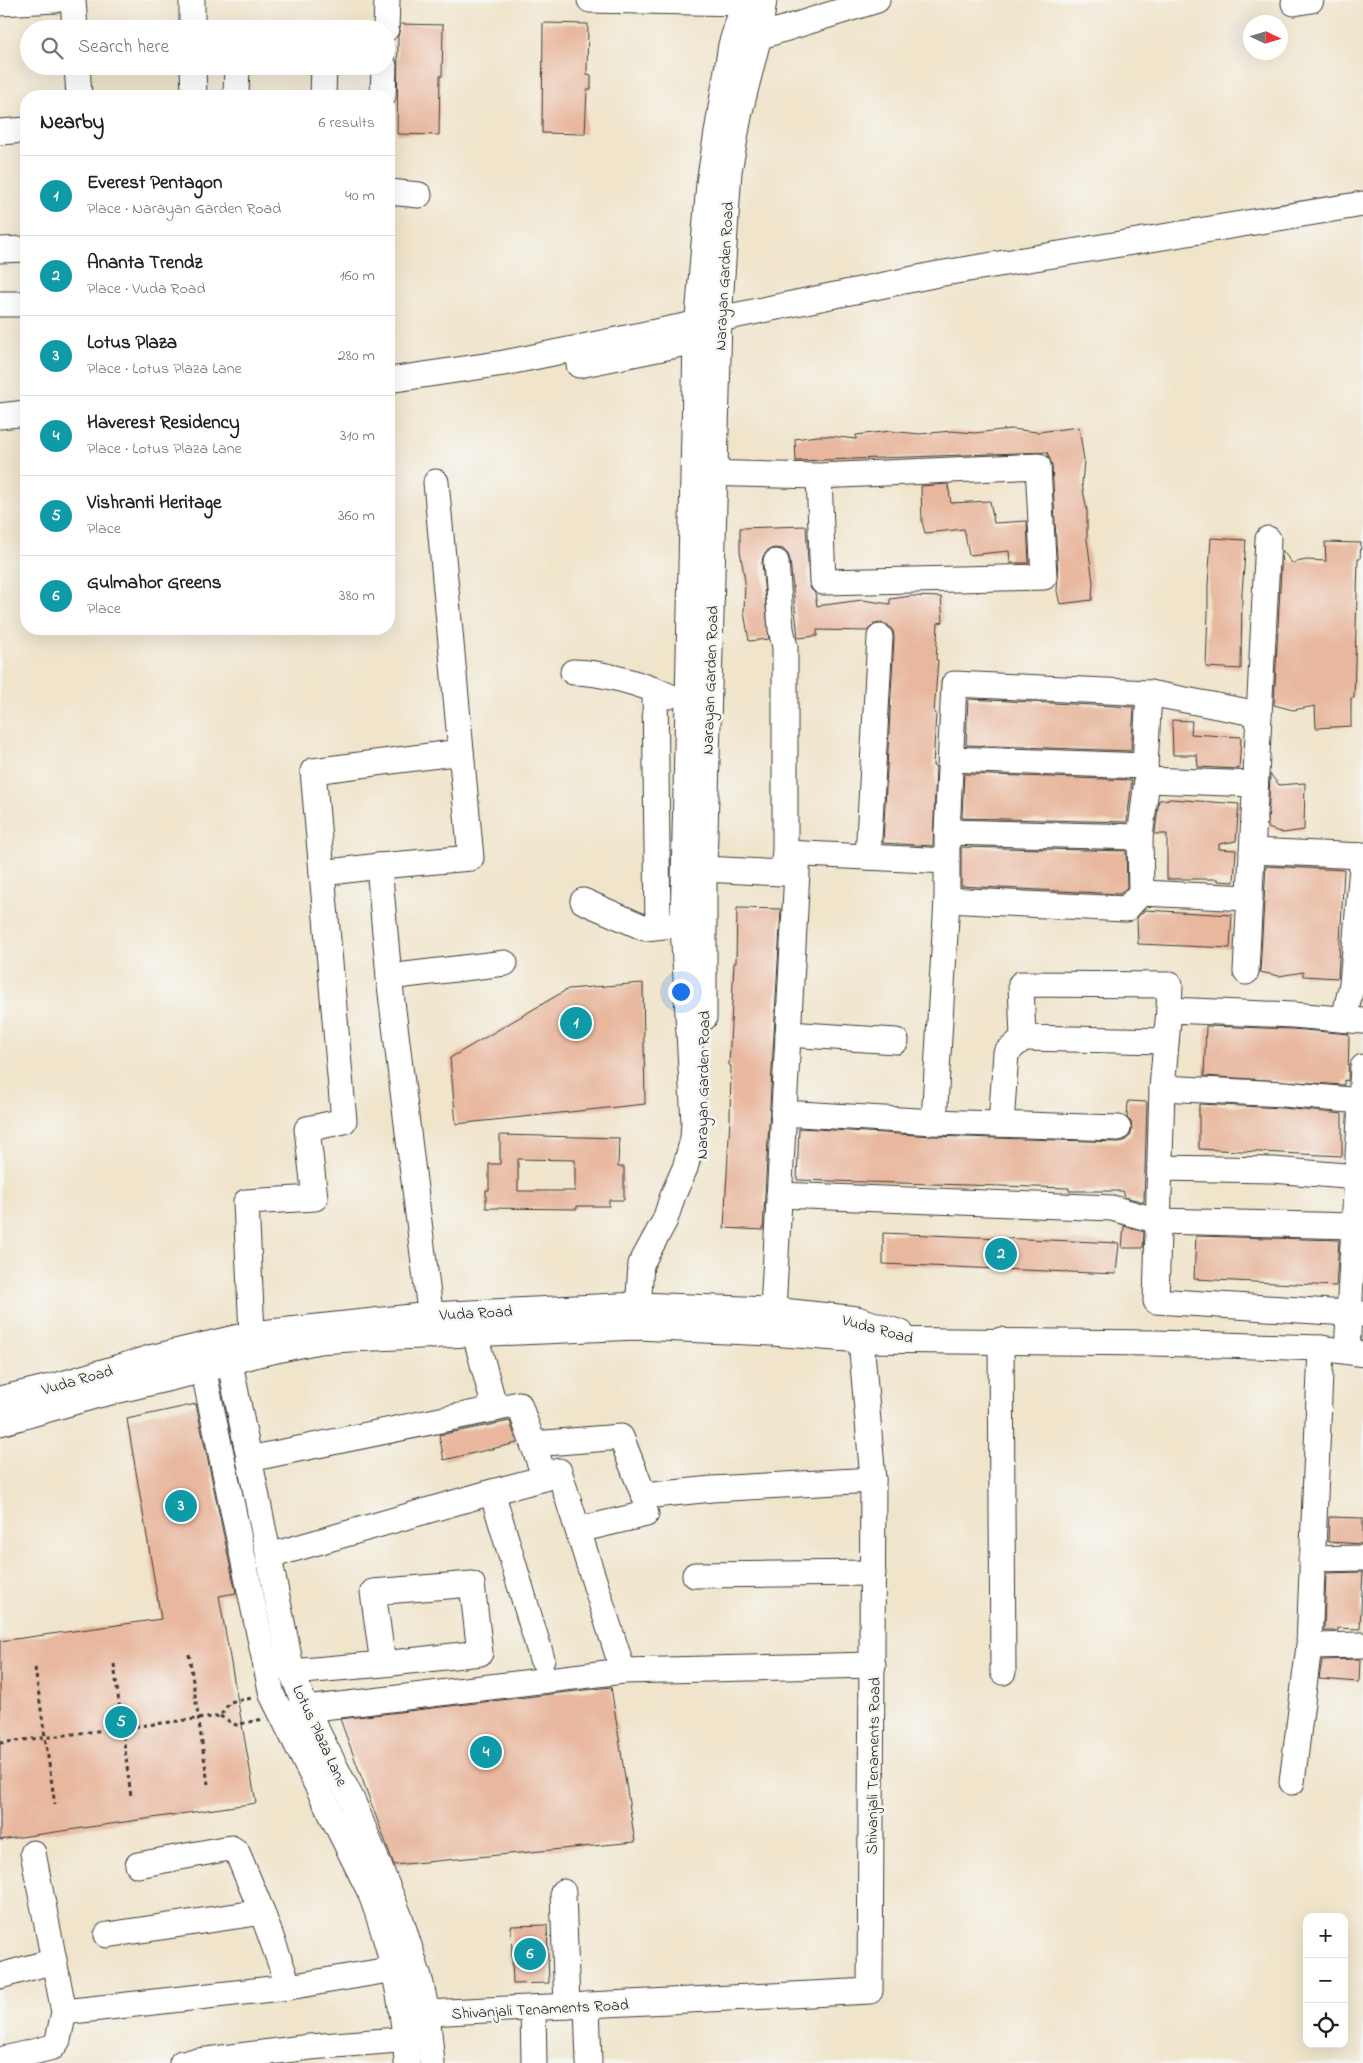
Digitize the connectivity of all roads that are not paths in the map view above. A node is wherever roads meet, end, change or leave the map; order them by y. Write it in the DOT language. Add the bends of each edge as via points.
graph roads {
  1 [pos="56,0"];
  2 [pos="73,0"];
  3 [pos="192,0"];
  4 [pos="387,0"];
  5 [pos="590,0"];
  6 [pos="876,0"];
  7 [pos="751,1"];
  8 [pos="0,4"];
  9 [pos="74,20"];
  10 [pos="192,20"];
  11 [pos="386,20"];
  12 [pos="759,36"];
  13 [pos="731,45"];
  14 [pos="78,75"];
  15 [pos="193,75"];
  16 [pos="236,75"];
  17 [pos="324,75"];
  18 [pos="384,75"];
  19 [pos="79,90"];
  20 [pos="194,90"];
  21 [pos="236,90"];
  22 [pos="323,90"];
  23 [pos="383,90"];
  24 [pos="20,130"];
  25 [pos="0,132"];
  26 [pos="395,192"];
  27 [pos="419,194"];
  28 [pos="1363,204"];
  29 [pos="20,249"];
  30 [pos="0,250"];
  31 [pos="0,304"];
  32 [pos="20,304"];
  33 [pos="707,330"];
  34 [pos="395,379"];
  35 [pos="395,394"];
  36 [pos="20,414"];
  37 [pos="0,416"];
  38 [pos="20,430"];
  39 [pos="0,432"];
  40 [pos="704,473"];
  41 [pos="819,476"];
  42 [pos="436,482"];
  43 [pos="1268,539"];
  44 [pos="776,562"];
  45 [pos="880,637"];
  46 [pos="573,672"];
  47 [pos="654,690"];
  48 [pos="1149,693"];
  49 [pos="689,705"];
  50 [pos="1259,714"];
  51 [pos="461,752"];
  52 [pos="951,759"];
  53 [pos="1146,773"];
  54 [pos="1256,784"];
  55 [pos="948,832"];
  56 [pos="1140,837"];
  57 [pos="1252,851"];
  58 [pos="792,854"];
  59 [pos="1363,855"];
  60 [pos="868,857"];
  61 [pos="948,861"];
  62 [pos="379,866"];
  63 [pos="695,866"];
  64 [pos="322,873"];
  65 [pos="1141,893"];
  66 [pos="1250,898"];
  67 [pos="947,900"];
  68 [pos="583,901"];
  69 [pos="683,925"];
  70 [pos="658,926"];
  71 [pos="505,963"];
  72 [pos="1246,972"];
  73 [pos="389,977"];
  74 [pos="1169,1010"];
  75 [pos="1354,1020"];
  76 [pos="788,1034"];
  77 [pos="1023,1038"];
  78 [pos="896,1041"];
  79 [pos="1166,1041"];
  80 [pos="1363,1067"];
  81 [pos="1162,1088"];
  82 [pos="1361,1101"];
  83 [pos="783,1114"];
  84 [pos="934,1122"];
  85 [pos="1001,1124"];
  86 [pos="1118,1128"];
  87 [pos="1160,1168"];
  88 [pos="1357,1177"];
  89 [pos="779,1194"];
  90 [pos="665,1220"];
  91 [pos="1158,1221"];
  92 [pos="1354,1226"];
  93 [pos="773,1310"];
  94 [pos="638,1316"];
  95 [pos="1155,1318"];
  96 [pos="432,1325"];
  97 [pos="1353,1331"];
  98 [pos="475,1334"];
  99 [pos="861,1340"];
  100 [pos="923,1340"];
  101 [pos="1001,1340"];
  102 [pos="255,1344"];
  103 [pos="1320,1348"];
  104 [pos="227,1352"];
  105 [pos="201,1358"];
  106 [pos="0,1399"];
  107 [pos="495,1409"];
  108 [pos="0,1423"];
  109 [pos="533,1444"];
  110 [pos="248,1459"];
  111 [pos="545,1478"];
  112 [pos="873,1480"];
  113 [pos="492,1492"];
  114 [pos="646,1514"];
  115 [pos="578,1530"];
  116 [pos="269,1556"];
  117 [pos="1363,1558"];
  118 [pos="1311,1559"];
  119 [pos="873,1573"];
  120 [pos="694,1575"];
  121 [pos="1363,1645"];
  122 [pos="1309,1646"];
  123 [pos="542,1660"];
  124 [pos="382,1664"];
  125 [pos="873,1665"];
  126 [pos="623,1671"];
  127 [pos="1002,1672"];
  128 [pos="299,1690"];
  129 [pos="277,1705"];
  130 [pos="1292,1782"];
  131 [pos="33,1853"];
  132 [pos="138,1865"];
  133 [pos="562,1892"];
  134 [pos="262,1912"];
  135 [pos="107,1935"];
  136 [pos="54,1961"];
  137 [pos="406,1966"];
  138 [pos="0,1976"];
  139 [pos="289,1986"];
  140 [pos="577,2006"];
  141 [pos="533,2008"];
  142 [pos="64,2012"];
  143 [pos="418,2038"];
  144 [pos="57,2055"];
  145 [pos="311,2055"];
  146 [pos="0,2060"];
  147 [pos="182,2063"];
  148 [pos="432,2063"];
  149 [pos="534,2063"];
  150 [pos="589,2063"];
  1 -- 8 [label="street"];
  2 -- 9 [label="street"];
  3 -- 10 [label="street"];
  4 -- 11 [label="street"];
  5 -- 7 [label="street"];
  6 -- 12 [label="street"];
  7 -- 12 [label="street, Narayan Garden Road"];
  7 -- 13 [label="street, Narayan Garden Road"];
  12 -- 13 [label="street"];
  12 -- 33 [label="street, Narayan Garden Road" via="729,171"];
  13 -- 33 [label="street, Narayan Garden Road" via="710,183"];
  14 -- 19 [label="street"];
  15 -- 20 [label="street"];
  16 -- 21 [label="street"];
  17 -- 22 [label="street"];
  18 -- 23 [label="street"];
  24 -- 25 [label="street"];
  26 -- 27 [label="street"];
  28 -- 33 [label="street" via="938,274"];
  29 -- 30 [label="street"];
  31 -- 32 [label="street"];
  33 -- 34 [label="street"];
  33 -- 35 [label="street" via="504,380"];
  33 -- 40 [label="street, Narayan Garden Road"];
  36 -- 37 [label="street"];
  38 -- 39 [label="street"];
  40 -- 41 [label="street"];
  40 -- 49 [label="street, Narayan Garden Road"];
  40 -- 63 [label="street, Narayan Garden Road"];
  41 -- 41 [label="street" via="1038,466 1044,578 823,582"];
  42 -- 51 [label="street"];
  43 -- 50 [label="street"];
  44 -- 58 [label="street" via="781,629 786,647"];
  45 -- 60 [label="street"];
  46 -- 47 [label="street" via="598,674"];
  47 -- 49 [label="street"];
  47 -- 70 [label="street"];
  48 -- 50 [label="street"];
  48 -- 52 [label="street" via="954,684"];
  48 -- 53 [label="street"];
  49 -- 63 [label="street, Narayan Garden Road"];
  50 -- 54 [label="street"];
  51 -- 62 [label="street" via="471,858"];
  51 -- 64 [label="street" via="313,771"];
  52 -- 53 [label="street"];
  52 -- 55 [label="street"];
  53 -- 54 [label="street"];
  53 -- 56 [label="street"];
  54 -- 57 [label="street"];
  55 -- 56 [label="street"];
  55 -- 61 [label="street"];
  56 -- 65 [label="street"];
  57 -- 59 [label="street"];
  57 -- 66 [label="street"];
  58 -- 60 [label="street"];
  58 -- 63 [label="street" via="782,873"];
  58 -- 76 [label="street"];
  59 -- 75 [label="street" via="1352,984"];
  60 -- 61 [label="street"];
  61 -- 67 [label="street"];
  62 -- 64 [label="street"];
  62 -- 73 [label="street"];
  63 -- 69 [label="street, Narayan Garden Road"];
  63 -- 90 [label="street, Narayan Garden Road" via="704,1148 694,1186 686,1200"];
  64 -- 102 [label="street" via="344,1121 307,1129 315,1198 246,1202"];
  65 -- 66 [label="street"];
  65 -- 67 [label="street" via="1126,908"];
  66 -- 72 [label="street"];
  67 -- 84 [label="street"];
  68 -- 70 [label="street" via="645,928"];
  69 -- 70 [label="street"];
  69 -- 90 [label="street, Narayan Garden Road" via="693,1139"];
  71 -- 73 [label="street"];
  73 -- 96 [label="street"];
  74 -- 75 [label="street"];
  74 -- 77 [label="street" via="1170,985 1021,984"];
  74 -- 79 [label="street"];
  76 -- 78 [label="street"];
  76 -- 83 [label="street"];
  77 -- 79 [label="street"];
  77 -- 85 [label="street" via="1006,1053"];
  79 -- 81 [label="street"];
  80 -- 82 [label="street"];
  81 -- 82 [label="street"];
  81 -- 87 [label="street"];
  82 -- 88 [label="street"];
  83 -- 84 [label="street"];
  83 -- 89 [label="street"];
  84 -- 85 [label="street"];
  85 -- 86 [label="street"];
  87 -- 88 [label="street" via="1273,1170"];
  87 -- 91 [label="street"];
  88 -- 92 [label="street"];
  89 -- 91 [label="street" via="1112,1208"];
  89 -- 93 [label="street"];
  90 -- 94 [label="street" via="640,1272"];
  91 -- 92 [label="street"];
  91 -- 95 [label="street"];
  92 -- 97 [label="street"];
  93 -- 94 [label="street, Vuda Road"];
  93 -- 100 [label="street, Vuda Road" via="857,1319"];
  94 -- 96 [label="street, Vuda Road"];
  94 -- 98 [label="street, Vuda Road"];
  94 -- 99 [label="street, Vuda Road" via="772,1333"];
  95 -- 97 [label="street"];
  95 -- 101 [label="street"];
  95 -- 103 [label="street"];
  96 -- 98 [label="street, Vuda Road"];
  96 -- 102 [label="street, Vuda Road" via="319,1342"];
  97 -- 103 [label="street"];
  98 -- 107 [label="street"];
  99 -- 100 [label="street, Vuda Road"];
  99 -- 112 [label="street, Shivanjali Tenaments Road"];
  100 -- 101 [label="street"];
  101 -- 127 [label="street"];
  102 -- 104 [label="street, Vuda Road"];
  103 -- 118 [label="street"];
  104 -- 105 [label="street, Vuda Road"];
  104 -- 110 [label="street, Lotus Plaza Lane"];
  105 -- 106 [label="street, Vuda Road" via="150,1358"];
  105 -- 108 [label="street, Vuda Road" via="98,1394"];
  105 -- 129 [label="street, Lotus Plaza Lane"];
  107 -- 109 [label="street" via="519,1404"];
  107 -- 110 [label="street"];
  109 -- 111 [label="street"];
  109 -- 112 [label="street" via="621,1437 644,1496"];
  110 -- 116 [label="street, Lotus Plaza Lane"];
  111 -- 113 [label="street"];
  111 -- 115 [label="street" via="559,1471"];
  112 -- 119 [label="street, Shivanjali Tenaments Road"];
  113 -- 116 [label="street"];
  113 -- 123 [label="street"];
  114 -- 115 [label="street"];
  115 -- 126 [label="street"];
  116 -- 128 [label="street, Lotus Plaza Lane"];
  117 -- 118 [label="street"];
  118 -- 122 [label="street"];
  119 -- 120 [label="street"];
  119 -- 125 [label="street, Shivanjali Tenaments Road"];
  121 -- 122 [label="street"];
  122 -- 130 [label="street"];
  124 -- 124 [label="street" via="480,1652 472,1584 373,1592"];
  124 -- 128 [label="street"];
  125 -- 126 [label="street"];
  125 -- 140 [label="street, Shivanjali Tenaments Road" via="870,1991"];
  126 -- 128 [label="street"];
  128 -- 129 [label="street"];
  128 -- 137 [label="street, Lotus Plaza Lane" via="353,1802 402,1920"];
  129 -- 137 [label="street, Lotus Plaza Lane" via="370,1892 383,1926"];
  131 -- 136 [label="street"];
  132 -- 134 [label="street" via="231,1848 240,1858"];
  133 -- 140 [label="street"];
  134 -- 135 [label="street"];
  134 -- 139 [label="street"];
  136 -- 138 [label="street"];
  136 -- 142 [label="street"];
  137 -- 139 [label="street"];
  137 -- 143 [label="street, Lotus Plaza Lane"];
  137 -- 143 [label="street, Lotus Plaza Lane"];
  139 -- 142 [label="street"];
  140 -- 141 [label="street, Shivanjali Tenaments Road"];
  140 -- 150 [label="street"];
  141 -- 143 [label="street, Shivanjali Tenaments Road"];
  141 -- 149 [label="street"];
  142 -- 144 [label="street"];
  143 -- 145 [label="street, Shivanjali Tenaments Road"];
  143 -- 148 [label="street, Lotus Plaza Lane"];
  144 -- 146 [label="street"];
  145 -- 147 [label="street, Shivanjali Tenaments Road"];
}
